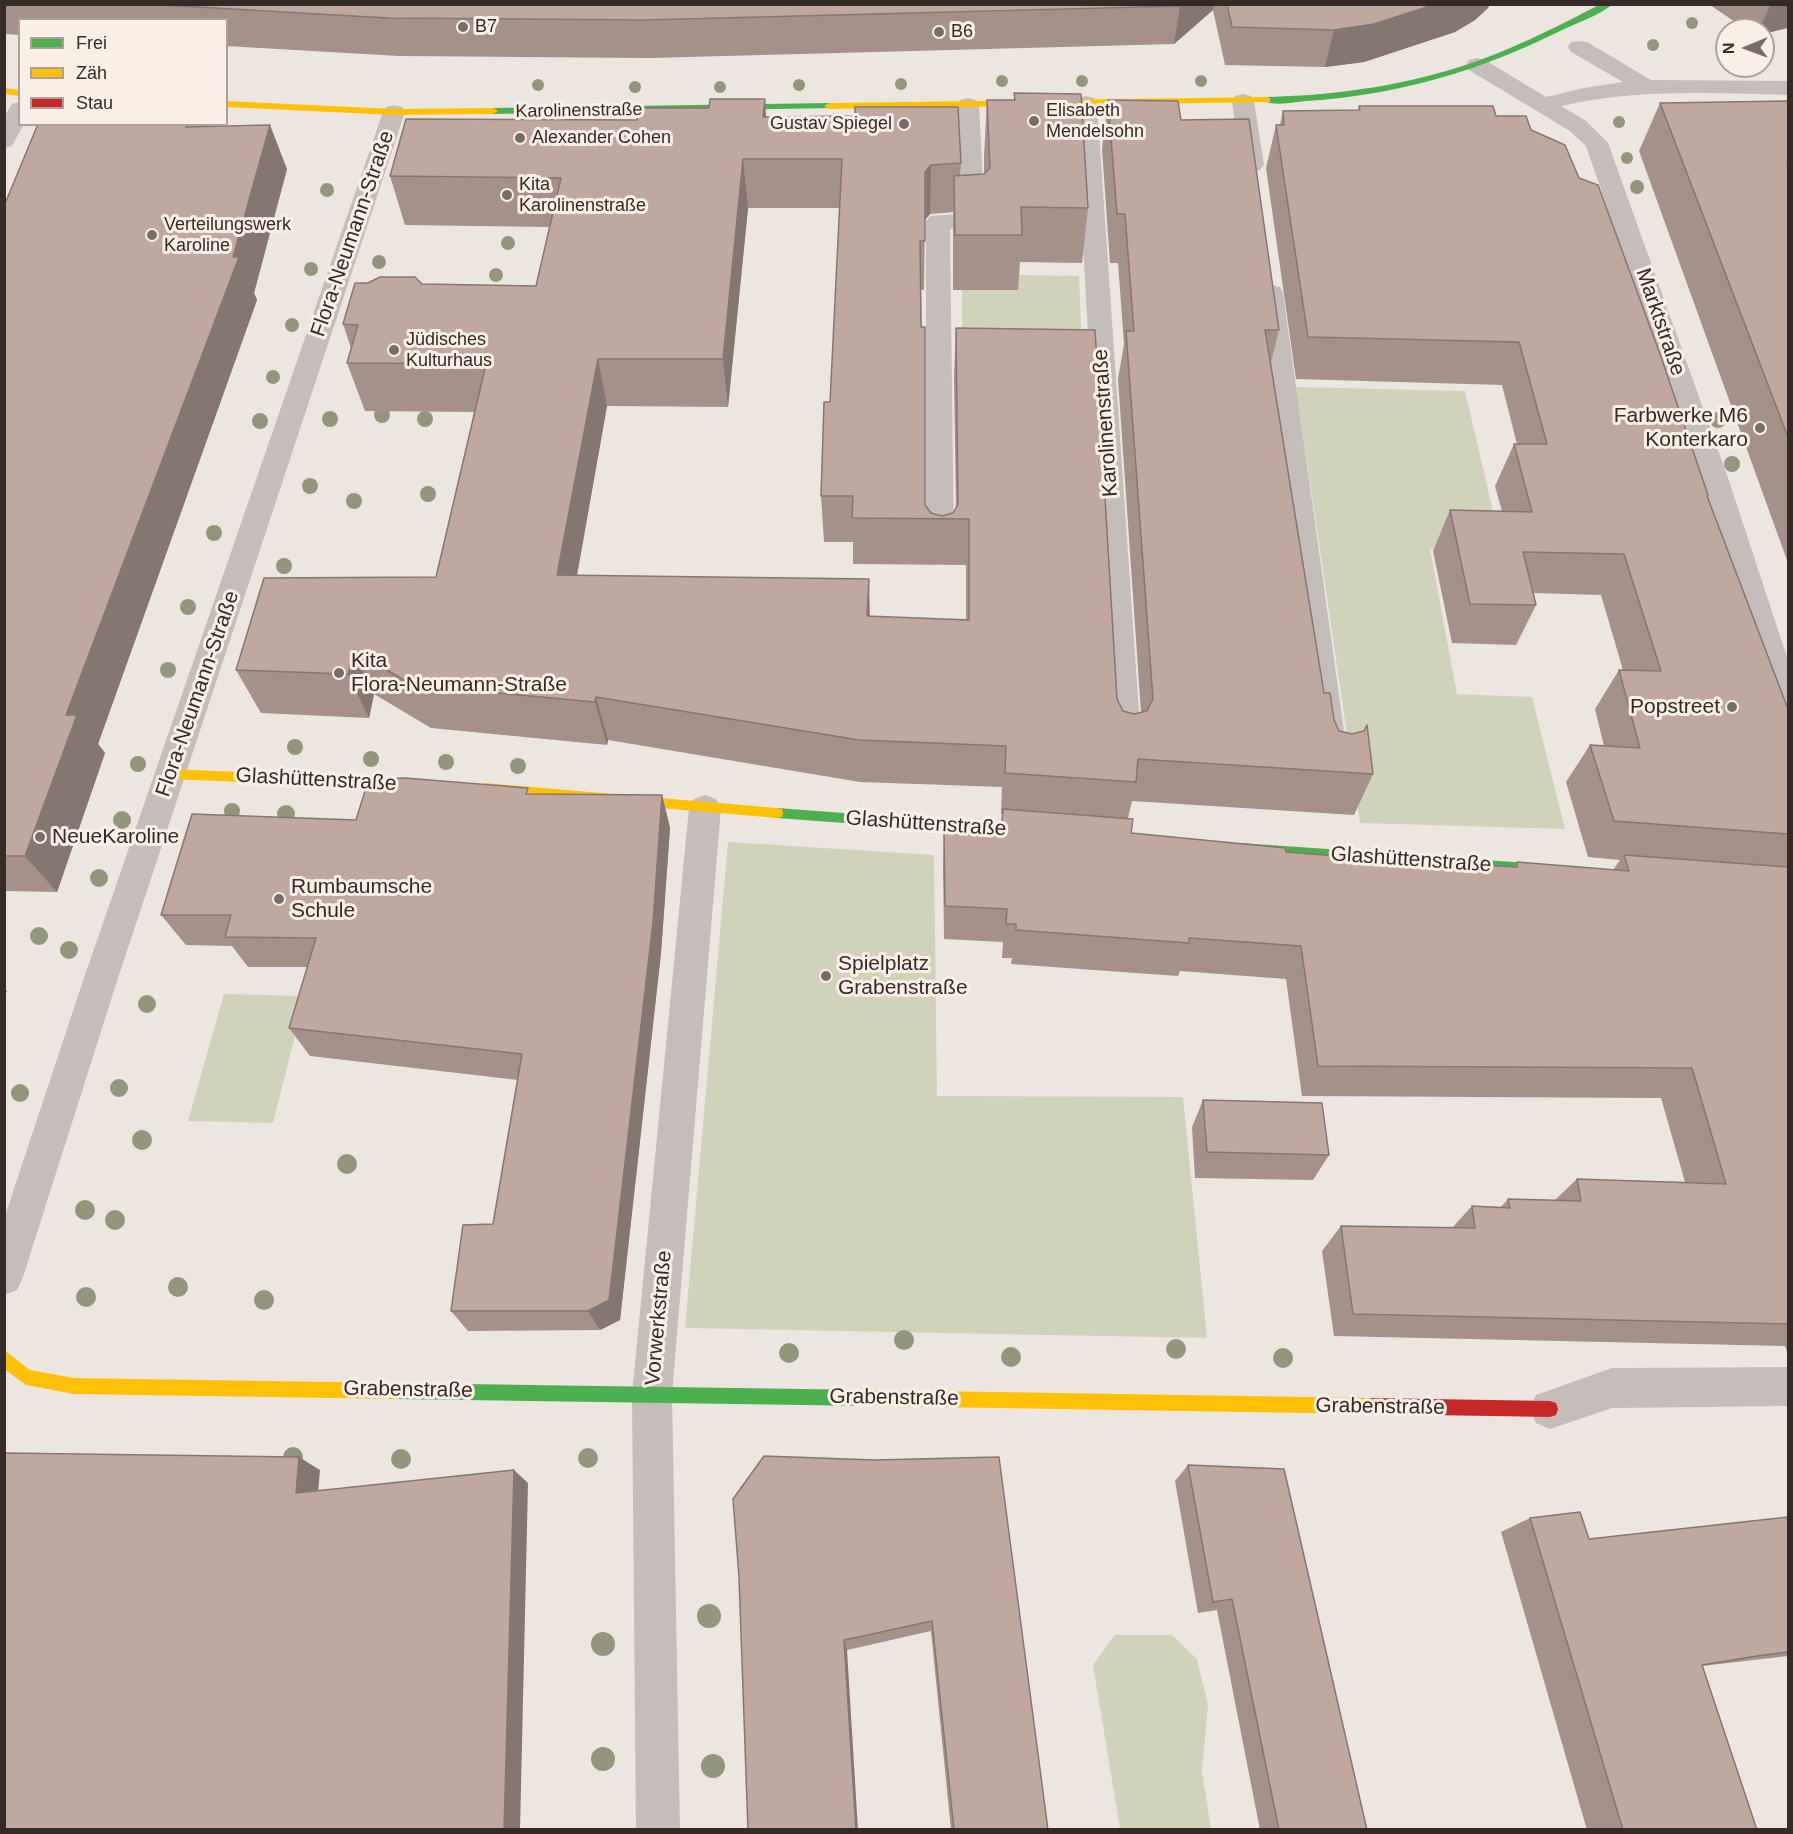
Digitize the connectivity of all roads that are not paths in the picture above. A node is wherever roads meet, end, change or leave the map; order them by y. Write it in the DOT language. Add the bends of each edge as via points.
graph roads {
  1 [pos="1609,4"];
  2 [pos="1579,47"];
  3 [pos="1477,65"];
  4 [pos="1646,87"];
  5 [pos="1787,90"];
  6 [pos="1243,101"];
  7 [pos="1555,101"];
  8 [pos="1086,103"];
  9 [pos="228,104"];
  10 [pos="968,105"];
  11 [pos="394,112"];
  12 [pos="18,113"];
  13 [pos="4,141"];
  14 [pos="1256,187"];
  15 [pos="1267,263"];
  16 [pos="940,550"];
  17 [pos="1788,700"];
  18 [pos="1126,742"];
  19 [pos="1334,762"];
  20 [pos="171,774"];
  21 [pos="431,786"];
  22 [pos="467,787"];
  23 [pos="705,808"];
  24 [pos="1060,834"];
  25 [pos="1231,847"];
  26 [pos="1542,870"];
  27 [pos="4,1277"];
  28 [pos="4,1358"];
  29 [pos="1788,1387"];
  30 [pos="652,1394"];
  31 [pos="1550,1409"];
  32 [pos="658,1830"];
  1 -- 3 [label="street, Karolinenstraße"];
  2 -- 4 [label="street"];
  3 -- 6 [label="street, Karolinenstraße" via="1437,78 1368,92 1301,100"];
  3 -- 17 [label="street, Marktstraße" via="1578,126 1600,150"];
  4 -- 5 [label="street"];
  4 -- 7 [label="street" via="1584,93"];
  6 -- 8 [label="street, Karolinenstraße"];
  6 -- 14 [label="street"];
  8 -- 10 [label="street, Karolinenstraße"];
  8 -- 18 [label="street, Karolinenstraße"];
  9 -- 11 [label="street, Karolinenstraße"];
  10 -- 11 [label="street, Karolinenstraße"];
  10 -- 16 [label="street" via="973,222 938,221"];
  11 -- 20 [label="street, Flora-Neumann-Straße"];
  12 -- 13 [label="street"];
  15 -- 19 [label="street"];
  20 -- 21 [label="street, Glashüttenstraße"];
  20 -- 27 [label="street, Flora-Neumann-Straße"];
  22 -- 23 [label="street, Glashüttenstraße" via="561,792"];
  23 -- 24 [label="street, Glashüttenstraße"];
  23 -- 30 [label="street, Vorwerkstraße"];
  25 -- 26 [label="street, Glashüttenstraße"];
  28 -- 30 [label="street, Grabenstraße" via="26,1377 74,1386"];
  29 -- 31 [label="street, Grabenstraße" via="1612,1388"];
  30 -- 31 [label="street, Grabenstraße"];
  30 -- 32 [label="street, Vorwerkstraße"];
}
